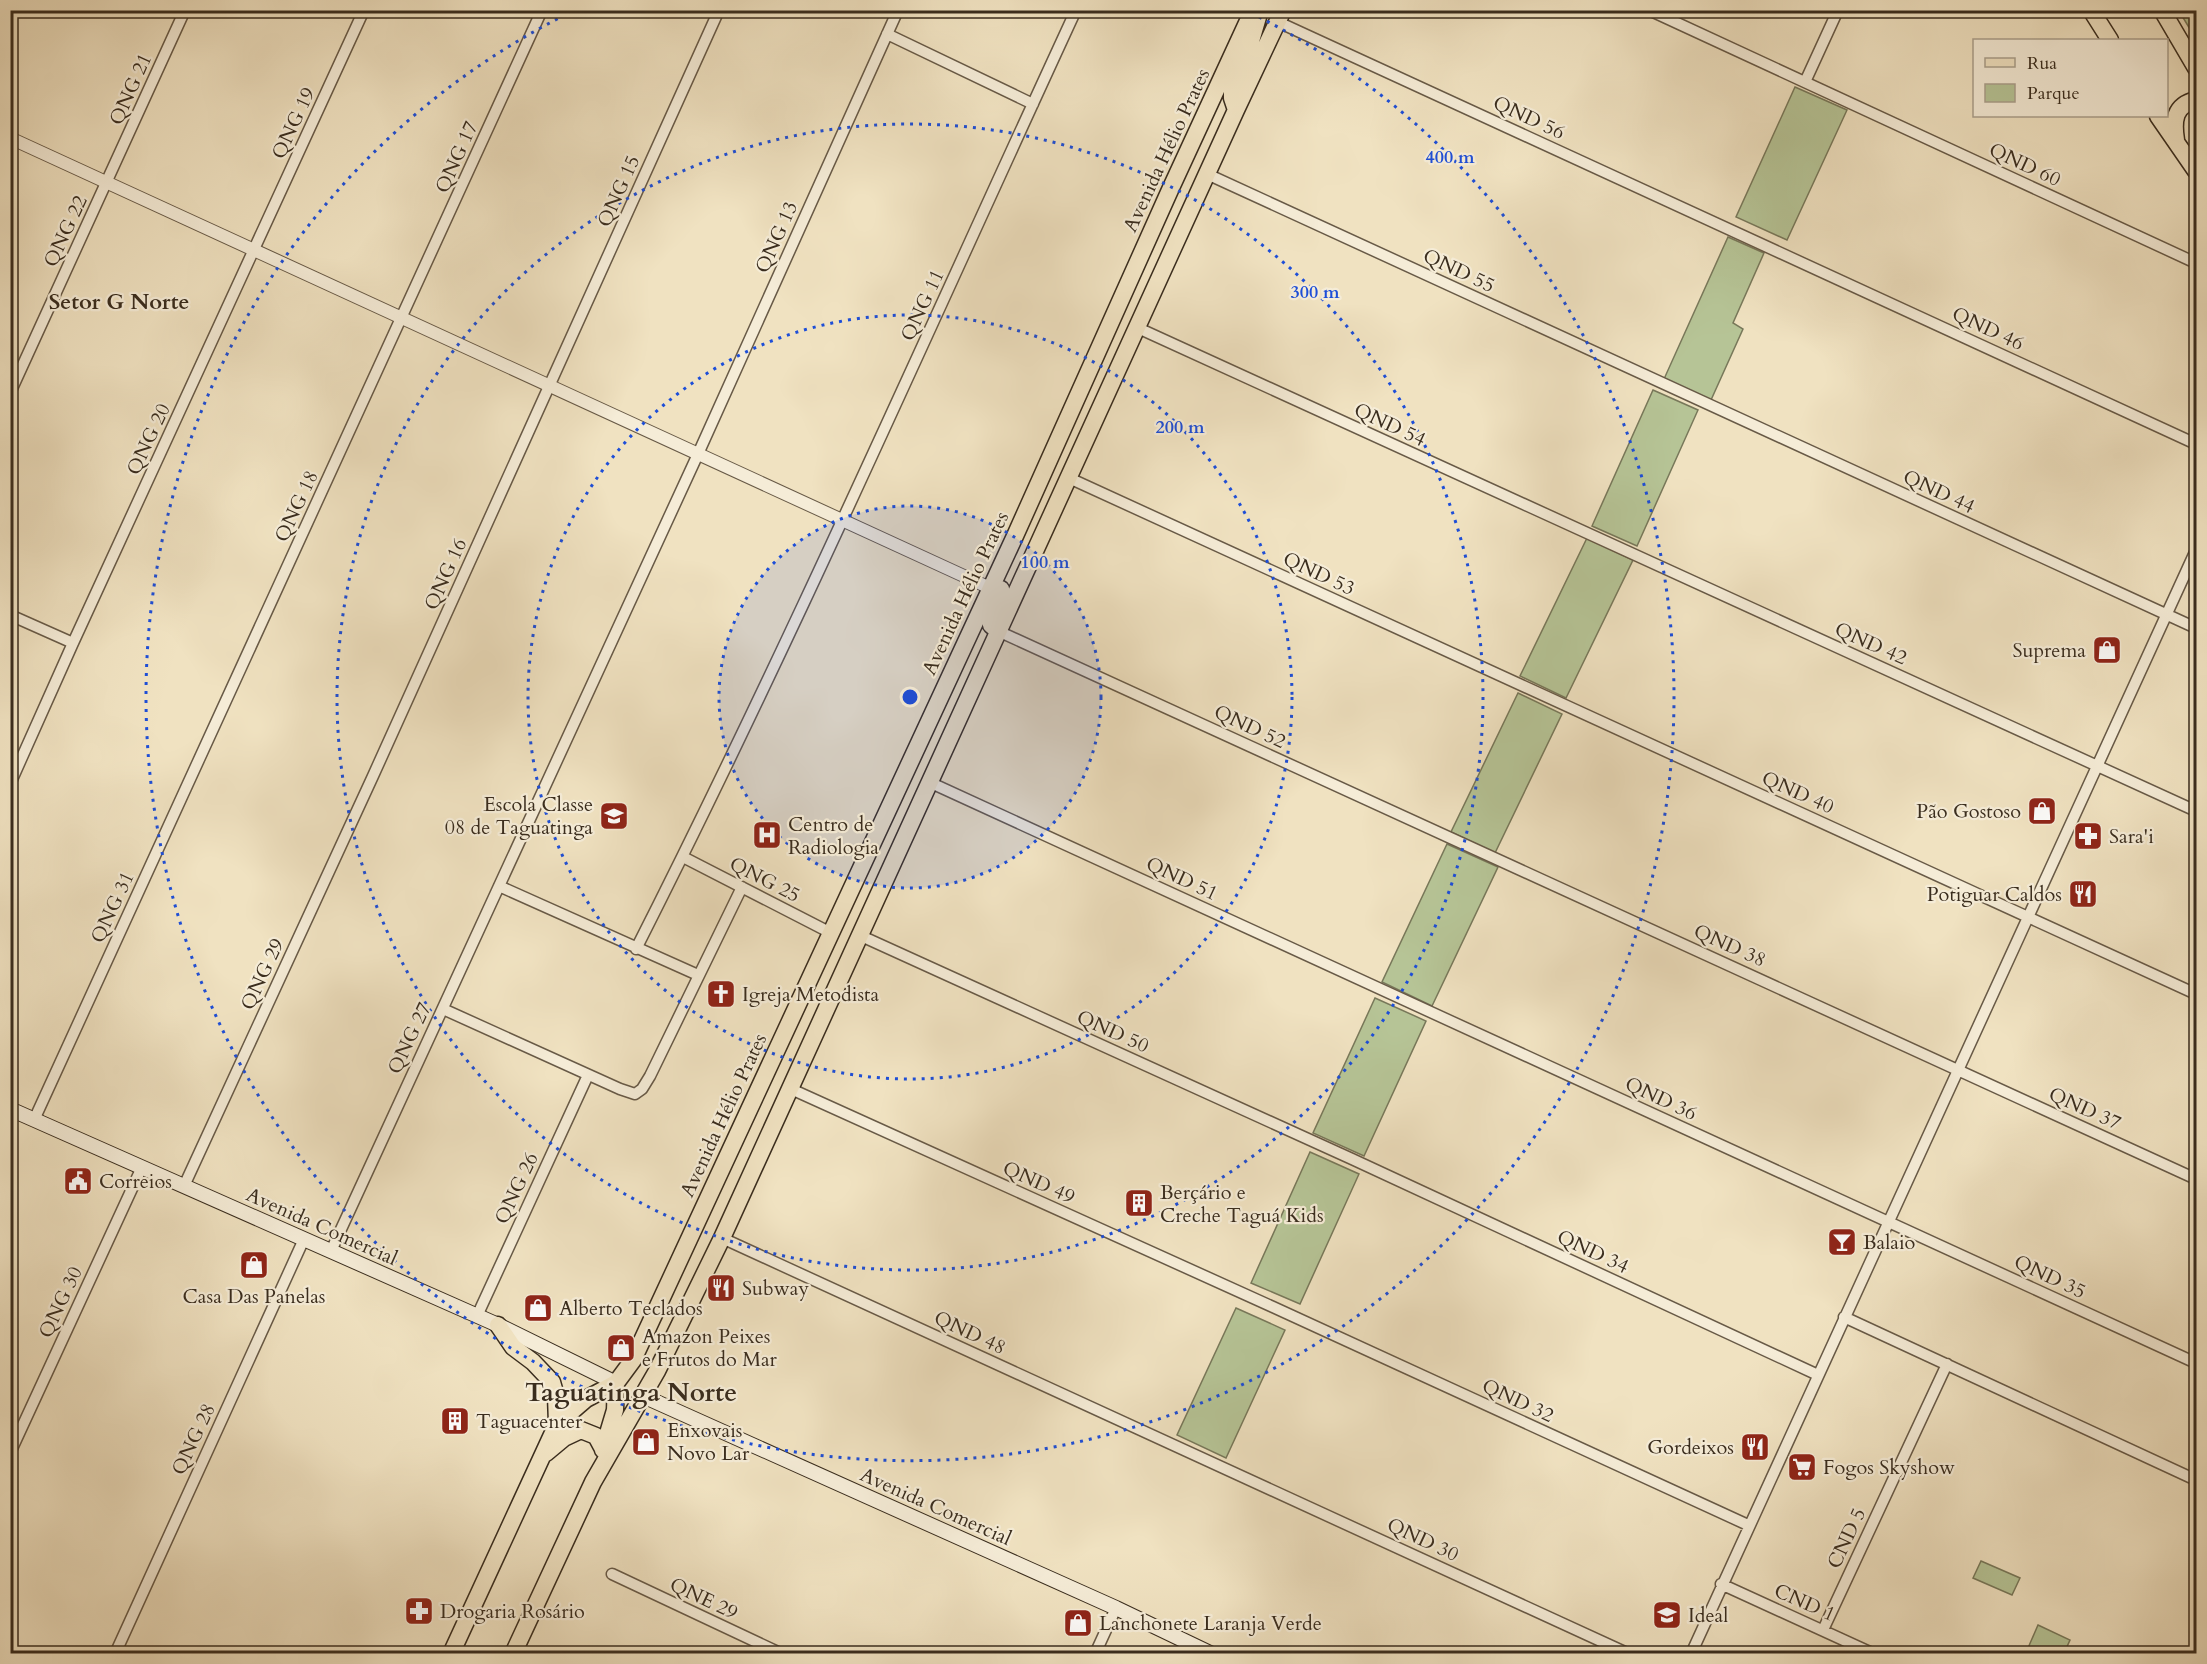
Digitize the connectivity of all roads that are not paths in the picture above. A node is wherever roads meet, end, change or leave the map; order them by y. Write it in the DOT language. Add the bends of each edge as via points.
graph roads {
  1 [pos="185,10"];
  2 [pos="364,10"];
  3 [pos="542,10"];
  4 [pos="719,10"];
  5 [pos="898,10"];
  6 [pos="1076,10"];
  7 [pos="1253,10"];
  8 [pos="1258,10"];
  9 [pos="1649,10"];
  10 [pos="1838,10"];
  11 [pos="2091,10"];
  12 [pos="2162,10"];
  13 [pos="1281,16"];
  14 [pos="887,34"];
  15 [pos="2109,39"];
  16 [pos="2196,68"];
  17 [pos="1805,82"];
  18 [pos="2196,100"];
  19 [pos="1033,104"];
  20 [pos="1236,110"];
  21 [pos="2159,117"];
  22 [pos="10,138"];
  23 [pos="2176,142"];
  24 [pos="2196,171"];
  25 [pos="1207,174"];
  26 [pos="107,183"];
  27 [pos="1764,245"];
  28 [pos="255,250"];
  29 [pos="2196,263"];
  30 [pos="402,318"];
  31 [pos="1138,328"];
  32 [pos="550,386"];
  33 [pos="10,393"];
  34 [pos="1697,400"];
  35 [pos="2196,444"];
  36 [pos="698,454"];
  37 [pos="1069,478"];
  38 [pos="843,520"];
  39 [pos="1016,536"];
  40 [pos="2196,550"];
  41 [pos="1628,552"];
  42 [pos="990,588"];
  43 [pos="2166,614"];
  44 [pos="10,615"];
  45 [pos="2196,628"];
  46 [pos="998,631"];
  47 [pos="74,643"];
  48 [pos="1553,700"];
  49 [pos="222,709"];
  50 [pos="2098,766"];
  51 [pos="373,776"];
  52 [pos="929,782"];
  53 [pos="10,784"];
  54 [pos="2196,811"];
  55 [pos="520,840"];
  56 [pos="1486,855"];
  57 [pos="683,857"];
  58 [pos="499,886"];
  59 [pos="742,887"];
  60 [pos="2028,916"];
  61 [pos="831,933"];
  62 [pos="859,935"];
  63 [pos="636,949"];
  64 [pos="698,975"];
  65 [pos="2196,994"];
  66 [pos="1420,1007"];
  67 [pos="443,1009"];
  68 [pos="825,1013"];
  69 [pos="1958,1071"];
  70 [pos="588,1075"];
  71 [pos="790,1089"];
  72 [pos="10,1109"];
  73 [pos="34,1120"];
  74 [pos="1352,1159"];
  75 [pos="142,1167"];
  76 [pos="2196,1179"];
  77 [pos="184,1186"];
  78 [pos="1888,1221"];
  79 [pos="722,1238"];
  80 [pos="304,1239"];
  81 [pos="331,1251"];
  82 [pos="1273,1307"];
  83 [pos="477,1316"];
  84 [pos="1844,1317"];
  85 [pos="498,1325"];
  86 [pos="2196,1363"];
  87 [pos="1947,1364"];
  88 [pos="1818,1375"];
  89 [pos="616,1383"];
  90 [pos="643,1396"];
  91 [pos="557,1424"];
  92 [pos="603,1449"];
  93 [pos="10,1453"];
  94 [pos="543,1455"];
  95 [pos="1203,1457"];
  96 [pos="2196,1480"];
  97 [pos="593,1482"];
  98 [pos="1748,1525"];
  99 [pos="612,1574"];
  100 [pos="1721,1584"];
  101 [pos="1116,1608"];
  102 [pos="1823,1630"];
  103 [pos="115,1653"];
  104 [pos="451,1653"];
  105 [pos="513,1653"];
  106 [pos="782,1653"];
  107 [pos="1095,1653"];
  108 [pos="1212,1653"];
  109 [pos="1629,1653"];
  110 [pos="1690,1653"];
  111 [pos="1874,1653"];
  1 -- 26 [label="street, QNG 21"];
  2 -- 28 [label="street, QNG 19"];
  3 -- 30 [label="street, QNG 17"];
  4 -- 32 [label="street, QNG 15"];
  5 -- 14 [label="street, QNG 13"];
  6 -- 19 [label="street, QNG 11"];
  7 -- 39 [label="main road, Avenida Hélio Prates"];
  8 -- 20 [label="main road" via="1255,33 1232,90"];
  9 -- 17 [label="street, QND 60"];
  10 -- 17 [label="street"];
  11 -- 15 [label="main road"];
  12 -- 16 [label="main road"];
  13 -- 20 [label="main road"];
  13 -- 27 [label="street, QND 56"];
  14 -- 19 [label="street"];
  14 -- 36 [label="street, QNG 13"];
  17 -- 29 [label="street, QND 60"];
  18 -- 23 [label="main road" via="2176,114"];
  19 -- 38 [label="street, QNG 11"];
  20 -- 25 [label="main road"];
  21 -- 23 [label="main road"];
  22 -- 26 [label="street"];
  23 -- 24 [label="main road"];
  25 -- 31 [label="main road"];
  25 -- 34 [label="street, QND 55"];
  26 -- 28 [label="street"];
  26 -- 33 [label="street, QNG 22"];
  27 -- 35 [label="street, QND 46"];
  28 -- 30 [label="street"];
  28 -- 47 [label="street, QNG 20"];
  30 -- 32 [label="street"];
  30 -- 49 [label="street, QNG 18"];
  31 -- 37 [label="main road"];
  31 -- 41 [label="street, QND 54"];
  32 -- 36 [label="street"];
  32 -- 51 [label="street, QNG 16"];
  34 -- 43 [label="street, QND 44"];
  36 -- 38 [label="street"];
  36 -- 55 [label="street, QNG 13"];
  37 -- 46 [label="main road"];
  37 -- 48 [label="street, QND 53"];
  38 -- 42 [label="street"];
  38 -- 57 [label="street, QNG 11"];
  39 -- 42 [label="main road, Avenida Hélio Prates"];
  39 -- 46 [label="main road" via="1020,545 990,615 991,625"];
  40 -- 43 [label="street"];
  41 -- 50 [label="street, QND 42"];
  42 -- 61 [label="main road, Avenida Hélio Prates"];
  43 -- 45 [label="street, QND 44"];
  43 -- 50 [label="street"];
  44 -- 47 [label="street"];
  46 -- 52 [label="main road"];
  46 -- 56 [label="street, QND 52"];
  47 -- 53 [label="street, QNG 20"];
  48 -- 60 [label="street, QND 40"];
  49 -- 73 [label="street, QNG 31"];
  50 -- 54 [label="street, QND 42"];
  50 -- 60 [label="street"];
  51 -- 77 [label="street, QNG 29"];
  52 -- 62 [label="main road"];
  52 -- 66 [label="street, QND 51"];
  55 -- 58 [label="street, QNG 27"];
  56 -- 69 [label="street, QND 38"];
  57 -- 59 [label="street, QNG 25"];
  57 -- 63 [label="street, QNG 11"];
  58 -- 63 [label="street"];
  58 -- 67 [label="street, QNG 27"];
  59 -- 61 [label="street, QNG 25"];
  59 -- 64 [label="street"];
  60 -- 65 [label="street, QND 40"];
  60 -- 69 [label="street"];
  61 -- 68 [label="main road" via="827,966 808,1005 812,1015"];
  61 -- 89 [label="main road, Avenida Hélio Prates" via="633,1360"];
  62 -- 68 [label="main road"];
  62 -- 74 [label="street, QND 50"];
  63 -- 64 [label="street"];
  64 -- 70 [label="street" via="639,1092 629,1093"];
  66 -- 78 [label="street, QND 36"];
  67 -- 70 [label="street"];
  67 -- 81 [label="street, QNG 27"];
  68 -- 71 [label="main road"];
  69 -- 76 [label="street, QND 37"];
  69 -- 78 [label="street"];
  70 -- 83 [label="street, QNG 26"];
  71 -- 79 [label="main road"];
  71 -- 82 [label="street, QND 49"];
  72 -- 73 [label="main road, Avenida Comercial"];
  73 -- 75 [label="main road, Avenida Comercial"];
  74 -- 88 [label="street, QND 34"];
  75 -- 77 [label="main road, Avenida Comercial"];
  75 -- 93 [label="street, QNG 30"];
  77 -- 80 [label="main road, Avenida Comercial"];
  78 -- 84 [label="street"];
  78 -- 86 [label="street, QND 35"];
  79 -- 90 [label="main road"];
  79 -- 95 [label="street, QND 48"];
  80 -- 81 [label="main road, Avenida Comercial"];
  80 -- 103 [label="street, QNG 28"];
  81 -- 83 [label="main road, Avenida Comercial"];
  82 -- 98 [label="street, QND 32"];
  83 -- 85 [label="main road, Avenida Comercial"];
  84 -- 87 [label="street"];
  84 -- 88 [label="street"];
  85 -- 89 [label="main road, Avenida Comercial"];
  85 -- 91 [label="main road" via="513,1347 552,1382"];
  87 -- 96 [label="street"];
  87 -- 102 [label="street, CND 5"];
  88 -- 98 [label="street"];
  89 -- 91 [label="main road, Avenida Hélio Prates" via="586,1399"];
  89 -- 92 [label="main road" via="615,1410"];
  90 -- 97 [label="main road"];
  90 -- 101 [label="main road, Avenida Comercial"];
  91 -- 94 [label="main road, Avenida Hélio Prates"];
  92 -- 94 [label="main road" via="596,1436 581,1430"];
  92 -- 97 [label="main road"];
  94 -- 104 [label="main road, Avenida Hélio Prates"];
  95 -- 109 [label="street, QND 30"];
  97 -- 105 [label="main road"];
  98 -- 100 [label="street"];
  99 -- 106 [label="street, QNE 29"];
  100 -- 102 [label="street, CND 1"];
  100 -- 110 [label="street"];
  101 -- 107 [label="street"];
  101 -- 108 [label="main road, Avenida Comercial"];
  102 -- 111 [label="street, CND 1"];
}
